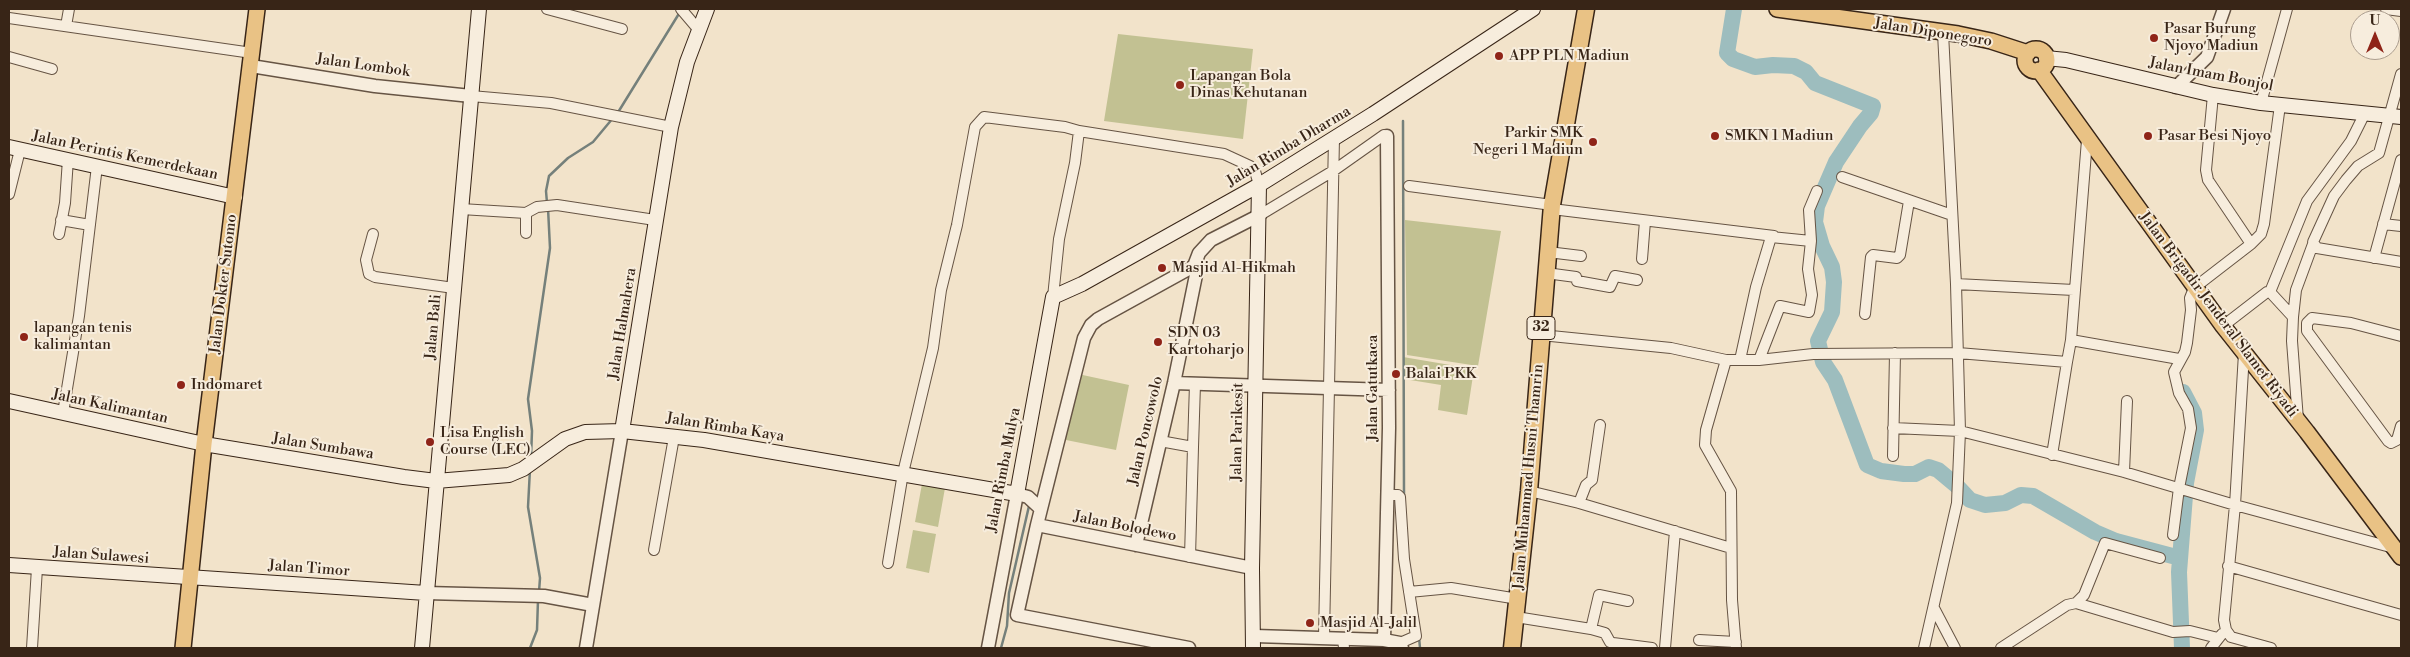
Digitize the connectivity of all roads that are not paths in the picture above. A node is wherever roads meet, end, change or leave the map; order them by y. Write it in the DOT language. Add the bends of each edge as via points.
graph roads {
  1 [pos="69,9"];
  2 [pos="257,9"];
  3 [pos="479,9"];
  4 [pos="547,9"];
  5 [pos="707,9"];
  6 [pos="1533,9"];
  7 [pos="1586,9"];
  8 [pos="1777,9"];
  9 [pos="2224,9"];
  10 [pos="2287,9"];
  11 [pos="2386,9"];
  12 [pos="682,10"];
  13 [pos="2401,11"];
  14 [pos="9,18"];
  15 [pos="66,26"];
  16 [pos="622,29"];
  17 [pos="698,29"];
  18 [pos="1943,33"];
  19 [pos="2028,53"];
  20 [pos="9,58"];
  21 [pos="251,60"];
  22 [pos="2042,64"];
  23 [pos="52,69"];
  24 [pos="2401,74"];
  25 [pos="2176,87"];
  26 [pos="2213,95"];
  27 [pos="471,96"];
  28 [pos="2261,104"];
  29 [pos="2280,105"];
  30 [pos="2365,113"];
  31 [pos="2394,116"];
  32 [pos="671,127"];
  33 [pos="1079,132"];
  34 [pos="1387,136"];
  35 [pos="1334,138"];
  36 [pos="2087,140"];
  37 [pos="14,148"];
  38 [pos="68,159"];
  39 [pos="2401,160"];
  40 [pos="98,166"];
  41 [pos="1332,171"];
  42 [pos="1842,177"];
  43 [pos="1259,185"];
  44 [pos="1409,186"];
  45 [pos="1817,192"];
  46 [pos="9,194"];
  47 [pos="235,197"];
  48 [pos="1909,201"];
  49 [pos="1552,207"];
  50 [pos="461,209"];
  51 [pos="526,212"];
  52 [pos="1260,215"];
  53 [pos="1952,215"];
  54 [pos="61,220"];
  55 [pos="655,220"];
  56 [pos="1645,221"];
  57 [pos="2383,224"];
  58 [pos="90,226"];
  59 [pos="2401,226"];
  60 [pos="526,233"];
  61 [pos="59,234"];
  62 [pos="373,234"];
  63 [pos="1774,236"];
  64 [pos="1811,241"];
  65 [pos="2251,244"];
  66 [pos="2313,244"];
  67 [pos="1548,252"];
  68 [pos="1581,256"];
  69 [pos="2374,258"];
  70 [pos="1642,259"];
  71 [pos="2401,262"];
  72 [pos="1194,266"];
  73 [pos="1546,273"];
  74 [pos="1637,280"];
  75 [pos="1956,284"];
  76 [pos="454,288"];
  77 [pos="2194,288"];
  78 [pos="2074,290"];
  79 [pos="2270,292"];
  80 [pos="1053,297"];
  81 [pos="1865,314"];
  82 [pos="2293,317"];
  83 [pos="2223,326"];
  84 [pos="1541,335"];
  85 [pos="2401,336"];
  86 [pos="2071,340"];
  87 [pos="1895,353"];
  88 [pos="1958,353"];
  89 [pos="2244,353"];
  90 [pos="2179,359"];
  91 [pos="1726,360"];
  92 [pos="1740,360"];
  93 [pos="1759,360"];
  94 [pos="2067,362"];
  95 [pos="1174,383"];
  96 [pos="1195,384"];
  97 [pos="1255,386"];
  98 [pos="1330,388"];
  99 [pos="1389,390"];
  100 [pos="9,401"];
  101 [pos="2127,401"];
  102 [pos="63,413"];
  103 [pos="2298,420"];
  104 [pos="1600,425"];
  105 [pos="2401,426"];
  106 [pos="1893,428"];
  107 [pos="622,431"];
  108 [pos="1960,431"];
  109 [pos="674,437"];
  110 [pos="1160,441"];
  111 [pos="204,444"];
  112 [pos="1194,447"];
  113 [pos="2052,455"];
  114 [pos="1893,456"];
  115 [pos="2124,472"];
  116 [pos="903,473"];
  117 [pos="436,480"];
  118 [pos="2179,488"];
  119 [pos="1529,491"];
  120 [pos="1017,494"];
  121 [pos="1387,495"];
  122 [pos="1579,503"];
  123 [pos="2235,505"];
  124 [pos="1041,509"];
  125 [pos="1038,526"];
  126 [pos="1675,532"];
  127 [pos="2173,535"];
  128 [pos="1136,546"];
  129 [pos="1731,548"];
  130 [pos="654,550"];
  131 [pos="2398,553"];
  132 [pos="1190,557"];
  133 [pos="2160,558"];
  134 [pos="888,563"];
  135 [pos="9,565"];
  136 [pos="2228,566"];
  137 [pos="38,568"];
  138 [pos="1252,568"];
  139 [pos="191,578"];
  140 [pos="1412,592"];
  141 [pos="426,593"];
  142 [pos="1518,599"];
  143 [pos="1628,601"];
  144 [pos="2076,603"];
  145 [pos="593,605"];
  146 [pos="1934,608"];
  147 [pos="2401,615"];
  148 [pos="1516,617"];
  149 [pos="1591,630"];
  150 [pos="2226,630"];
  151 [pos="2218,638"];
  152 [pos="1384,640"];
  153 [pos="1699,640"];
  154 [pos="1254,642"];
  155 [pos="1336,642"];
  156 [pos="1405,645"];
  157 [pos="1736,645"];
  158 [pos="32,648"];
  159 [pos="183,648"];
  160 [pos="422,648"];
  161 [pos="586,648"];
  162 [pos="988,648"];
  163 [pos="1189,648"];
  164 [pos="1512,648"];
  165 [pos="1652,648"];
  166 [pos="1665,648"];
  167 [pos="1924,648"];
  168 [pos="1955,648"];
  169 [pos="2002,648"];
  170 [pos="2211,648"];
  171 [pos="2271,648"];
  1 -- 15 [label="street"];
  2 -- 21 [label="main road, Jalan Dokter Sutomo"];
  3 -- 27 [label="main road, Jalan Bali"];
  4 -- 16 [label="street"];
  5 -- 17 [label="main road, Jalan Halmahera"];
  6 -- 35 [label="main road, Jalan Rimba Dharma"];
  7 -- 49 [label="highway, Jalan Muhammad Husni Thamrin / 32"];
  8 -- 18 [label="main road, Jalan Diponegoro"];
  9 -- 25 [label="street" via="2207,57"];
  10 -- 28 [label="street"];
  11 -- 13 [label="street"];
  12 -- 17 [label="street"];
  14 -- 15 [label="street"];
  15 -- 21 [label="street"];
  17 -- 32 [label="main road, Jalan Halmahera"];
  18 -- 19 [label="main road, Jalan Diponegoro" via="1991,41"];
  18 -- 53 [label="street"];
  19 -- 22 [label="main road, Jalan Brigadir Jenderal Slamet Riyadi" via="2025,60 2028,67"];
  20 -- 23 [label="street"];
  21 -- 27 [label="street, Jalan Lombok" via="375,86"];
  21 -- 47 [label="main road, Jalan Dokter Sutomo"];
  22 -- 25 [label="main road, Jalan Imam Bonjol" via="2081,63"];
  22 -- 36 [label="main road, Jalan Brigadir Jenderal Slamet Riyadi"];
  24 -- 31 [label="street"];
  25 -- 26 [label="main road, Jalan Imam Bonjol"];
  26 -- 28 [label="main road, Jalan Imam Bonjol"];
  26 -- 65 [label="street" via="2206,170 2208,180"];
  27 -- 32 [label="street" via="551,103"];
  27 -- 50 [label="main road, Jalan Bali"];
  28 -- 29 [label="main road, Jalan Imam Bonjol"];
  29 -- 30 [label="main road, Jalan Imam Bonjol"];
  29 -- 65 [label="street" via="2264,224 2261,234"];
  30 -- 31 [label="main road, Jalan Imam Bonjol"];
  30 -- 79 [label="street" via="2347,147 2307,201"];
  31 -- 66 [label="street" via="2378,153 2358,166 2346,180 2315,233"];
  32 -- 55 [label="main road, Jalan Halmahera"];
  33 -- 43 [label="street" via="1224,154 1250,166"];
  33 -- 80 [label="street" via="1059,239"];
  33 -- 116 [label="street" via="994,117 984,117 975,127 957,226 941,290 933,348"];
  34 -- 41 [label="street"];
  34 -- 99 [label="street, Jalan Gatutkaca"];
  35 -- 41 [label="street"];
  35 -- 43 [label="main road, Jalan Rimba Dharma"];
  36 -- 77 [label="main road, Jalan Brigadir Jenderal Slamet Riyadi"];
  36 -- 78 [label="street"];
  37 -- 38 [label="main road, Jalan Perintis Kemerdekaan"];
  37 -- 46 [label="street"];
  38 -- 40 [label="main road, Jalan Perintis Kemerdekaan"];
  38 -- 54 [label="street"];
  39 -- 57 [label="street"];
  40 -- 47 [label="main road, Jalan Perintis Kemerdekaan"];
  40 -- 58 [label="street"];
  41 -- 52 [label="street"];
  41 -- 98 [label="street"];
  42 -- 48 [label="street"];
  43 -- 52 [label="main road, Jalan Parikesit"];
  43 -- 80 [label="main road, Jalan Rimba Dharma"];
  44 -- 49 [label="street"];
  45 -- 64 [label="street" via="1809,210"];
  47 -- 111 [label="main road, Jalan Dokter Sutomo"];
  48 -- 53 [label="street"];
  48 -- 81 [label="street" via="1900,255 1897,258 1871,257"];
  49 -- 56 [label="street"];
  49 -- 67 [label="highway, Jalan Muhammad Husni Thamrin / 32"];
  50 -- 51 [label="street"];
  50 -- 76 [label="main road, Jalan Bali"];
  51 -- 55 [label="street" via="548,206"];
  51 -- 60 [label="street"];
  52 -- 72 [label="street" via="1211,240 1199,253"];
  52 -- 97 [label="main road, Jalan Parikesit"];
  53 -- 75 [label="street"];
  54 -- 58 [label="street"];
  54 -- 61 [label="street"];
  55 -- 107 [label="main road, Jalan Halmahera"];
  56 -- 63 [label="street"];
  56 -- 70 [label="street"];
  57 -- 59 [label="street"];
  57 -- 69 [label="street"];
  58 -- 102 [label="street"];
  62 -- 76 [label="street" via="366,260 369,274"];
  63 -- 64 [label="street"];
  63 -- 92 [label="street" via="1756,287"];
  64 -- 93 [label="street" via="1808,269 1812,295 1809,312 1780,306"];
  65 -- 77 [label="street"];
  66 -- 69 [label="street" via="2317,248"];
  66 -- 82 [label="street" via="2296,290"];
  67 -- 68 [label="street"];
  67 -- 73 [label="highway, Jalan Muhammad Husni Thamrin / 32"];
  69 -- 71 [label="street"];
  72 -- 95 [label="street, Jalan Poncowolo" via="1196,275"];
  72 -- 124 [label="street" via="1091,325 1084,338"];
  73 -- 74 [label="street" via="1576,277 1577,281 1610,287 1615,276"];
  73 -- 84 [label="highway, Jalan Muhammad Husni Thamrin / 32"];
  75 -- 78 [label="street"];
  75 -- 88 [label="street"];
  76 -- 117 [label="main road, Jalan Bali"];
  77 -- 83 [label="main road, Jalan Brigadir Jenderal Slamet Riyadi"];
  77 -- 90 [label="street" via="2190,298 2185,352"];
  78 -- 86 [label="street"];
  79 -- 82 [label="street"];
  79 -- 83 [label="street" via="2265,292"];
  80 -- 120 [label="main road, Jalan Rimba Mulya"];
  82 -- 103 [label="street"];
  83 -- 89 [label="main road, Jalan Brigadir Jenderal Slamet Riyadi"];
  84 -- 91 [label="street" via="1671,348"];
  84 -- 119 [label="highway, Jalan Muhammad Husni Thamrin / 32"];
  85 -- 105 [label="street" via="2351,323 2312,318 2307,323 2307,331 2388,441 2397,440"];
  86 -- 90 [label="street"];
  86 -- 94 [label="street"];
  87 -- 88 [label="street"];
  87 -- 93 [label="street" via="1813,354"];
  87 -- 106 [label="street"];
  88 -- 94 [label="street"];
  88 -- 108 [label="street"];
  89 -- 103 [label="main road, Jalan Brigadir Jenderal Slamet Riyadi"];
  89 -- 123 [label="street"];
  90 -- 118 [label="street" via="2174,372 2188,409 2191,428"];
  91 -- 92 [label="street"];
  91 -- 129 [label="street" via="1706,430 1705,445 1730,491"];
  92 -- 93 [label="street"];
  94 -- 113 [label="street"];
  95 -- 96 [label="street"];
  95 -- 110 [label="street, Jalan Poncowolo"];
  96 -- 97 [label="street"];
  96 -- 112 [label="street"];
  97 -- 98 [label="street"];
  97 -- 138 [label="main road, Jalan Parikesit"];
  98 -- 99 [label="street"];
  98 -- 155 [label="street"];
  99 -- 121 [label="street, Jalan Gatutkaca"];
  100 -- 102 [label="main road, Jalan Kalimantan"];
  101 -- 115 [label="street"];
  102 -- 111 [label="main road, Jalan Kalimantan"];
  103 -- 131 [label="main road, Jalan Brigadir Jenderal Slamet Riyadi"];
  104 -- 122 [label="street" via="1592,480 1584,488"];
  106 -- 108 [label="street"];
  106 -- 114 [label="street"];
  107 -- 109 [label="main road, Jalan Rimba Kaya"];
  107 -- 117 [label="main road, Jalan Rimba Kaya" via="585,432 565,439 523,469 509,475"];
  107 -- 145 [label="street, Jalan Halmahera"];
  108 -- 113 [label="street"];
  108 -- 146 [label="street" via="1957,495"];
  109 -- 116 [label="main road, Jalan Rimba Kaya"];
  109 -- 130 [label="street"];
  110 -- 112 [label="street"];
  110 -- 128 [label="street, Jalan Poncowolo"];
  111 -- 117 [label="main road, Jalan Sumbawa"];
  111 -- 139 [label="main road, Jalan Dokter Sutomo"];
  112 -- 132 [label="street"];
  113 -- 115 [label="street"];
  115 -- 118 [label="street"];
  116 -- 120 [label="main road, Jalan Rimba Kaya"];
  116 -- 134 [label="street"];
  117 -- 141 [label="main road, Jalan Bali"];
  118 -- 123 [label="street"];
  118 -- 127 [label="street"];
  119 -- 122 [label="street"];
  119 -- 142 [label="highway, Jalan Muhammad Husni Thamrin / 32"];
  120 -- 124 [label="street" via="1028,497"];
  120 -- 162 [label="street, Jalan Rimba Mulya"];
  121 -- 140 [label="street" via="1400,498 1404,559"];
  121 -- 152 [label="street, Jalan Gatutkaca"];
  122 -- 126 [label="street"];
  123 -- 131 [label="street"];
  123 -- 136 [label="street"];
  124 -- 125 [label="street"];
  125 -- 128 [label="street, Jalan Bolodewo"];
  125 -- 163 [label="street" via="1017,615"];
  126 -- 129 [label="street"];
  126 -- 166 [label="street"];
  128 -- 132 [label="street, Jalan Bolodewo"];
  129 -- 157 [label="street"];
  132 -- 138 [label="street, Jalan Bolodewo"];
  133 -- 144 [label="street" via="2105,543 2084,595"];
  135 -- 137 [label="main road, Jalan Sulawesi"];
  136 -- 147 [label="street"];
  136 -- 150 [label="street"];
  137 -- 139 [label="main road, Jalan Sulawesi"];
  137 -- 158 [label="street"];
  138 -- 154 [label="main road, Jalan Parikesit"];
  139 -- 141 [label="main road, Jalan Timor"];
  139 -- 159 [label="main road, Jalan Dokter Sutomo"];
  140 -- 142 [label="street" via="1451,588"];
  140 -- 156 [label="street" via="1416,636"];
  141 -- 145 [label="street" via="540,596"];
  141 -- 160 [label="main road, Jalan Bali"];
  142 -- 148 [label="highway, Jalan Muhammad Husni Thamrin / 32"];
  143 -- 149 [label="street" via="1599,595"];
  144 -- 151 [label="street" via="2173,632 2190,631"];
  144 -- 169 [label="street" via="2067,605"];
  145 -- 161 [label="street, Jalan Halmahera"];
  146 -- 167 [label="street"];
  146 -- 168 [label="street"];
  148 -- 149 [label="street"];
  148 -- 164 [label="highway, Jalan Muhammad Husni Thamrin / 32"];
  149 -- 165 [label="street" via="1605,633 1613,643"];
  150 -- 151 [label="street"];
  150 -- 171 [label="street" via="2237,640"];
  151 -- 170 [label="street"];
  152 -- 155 [label="street"];
  152 -- 156 [label="street"];
  153 -- 157 [label="street"];
  154 -- 155 [label="street"];
}
